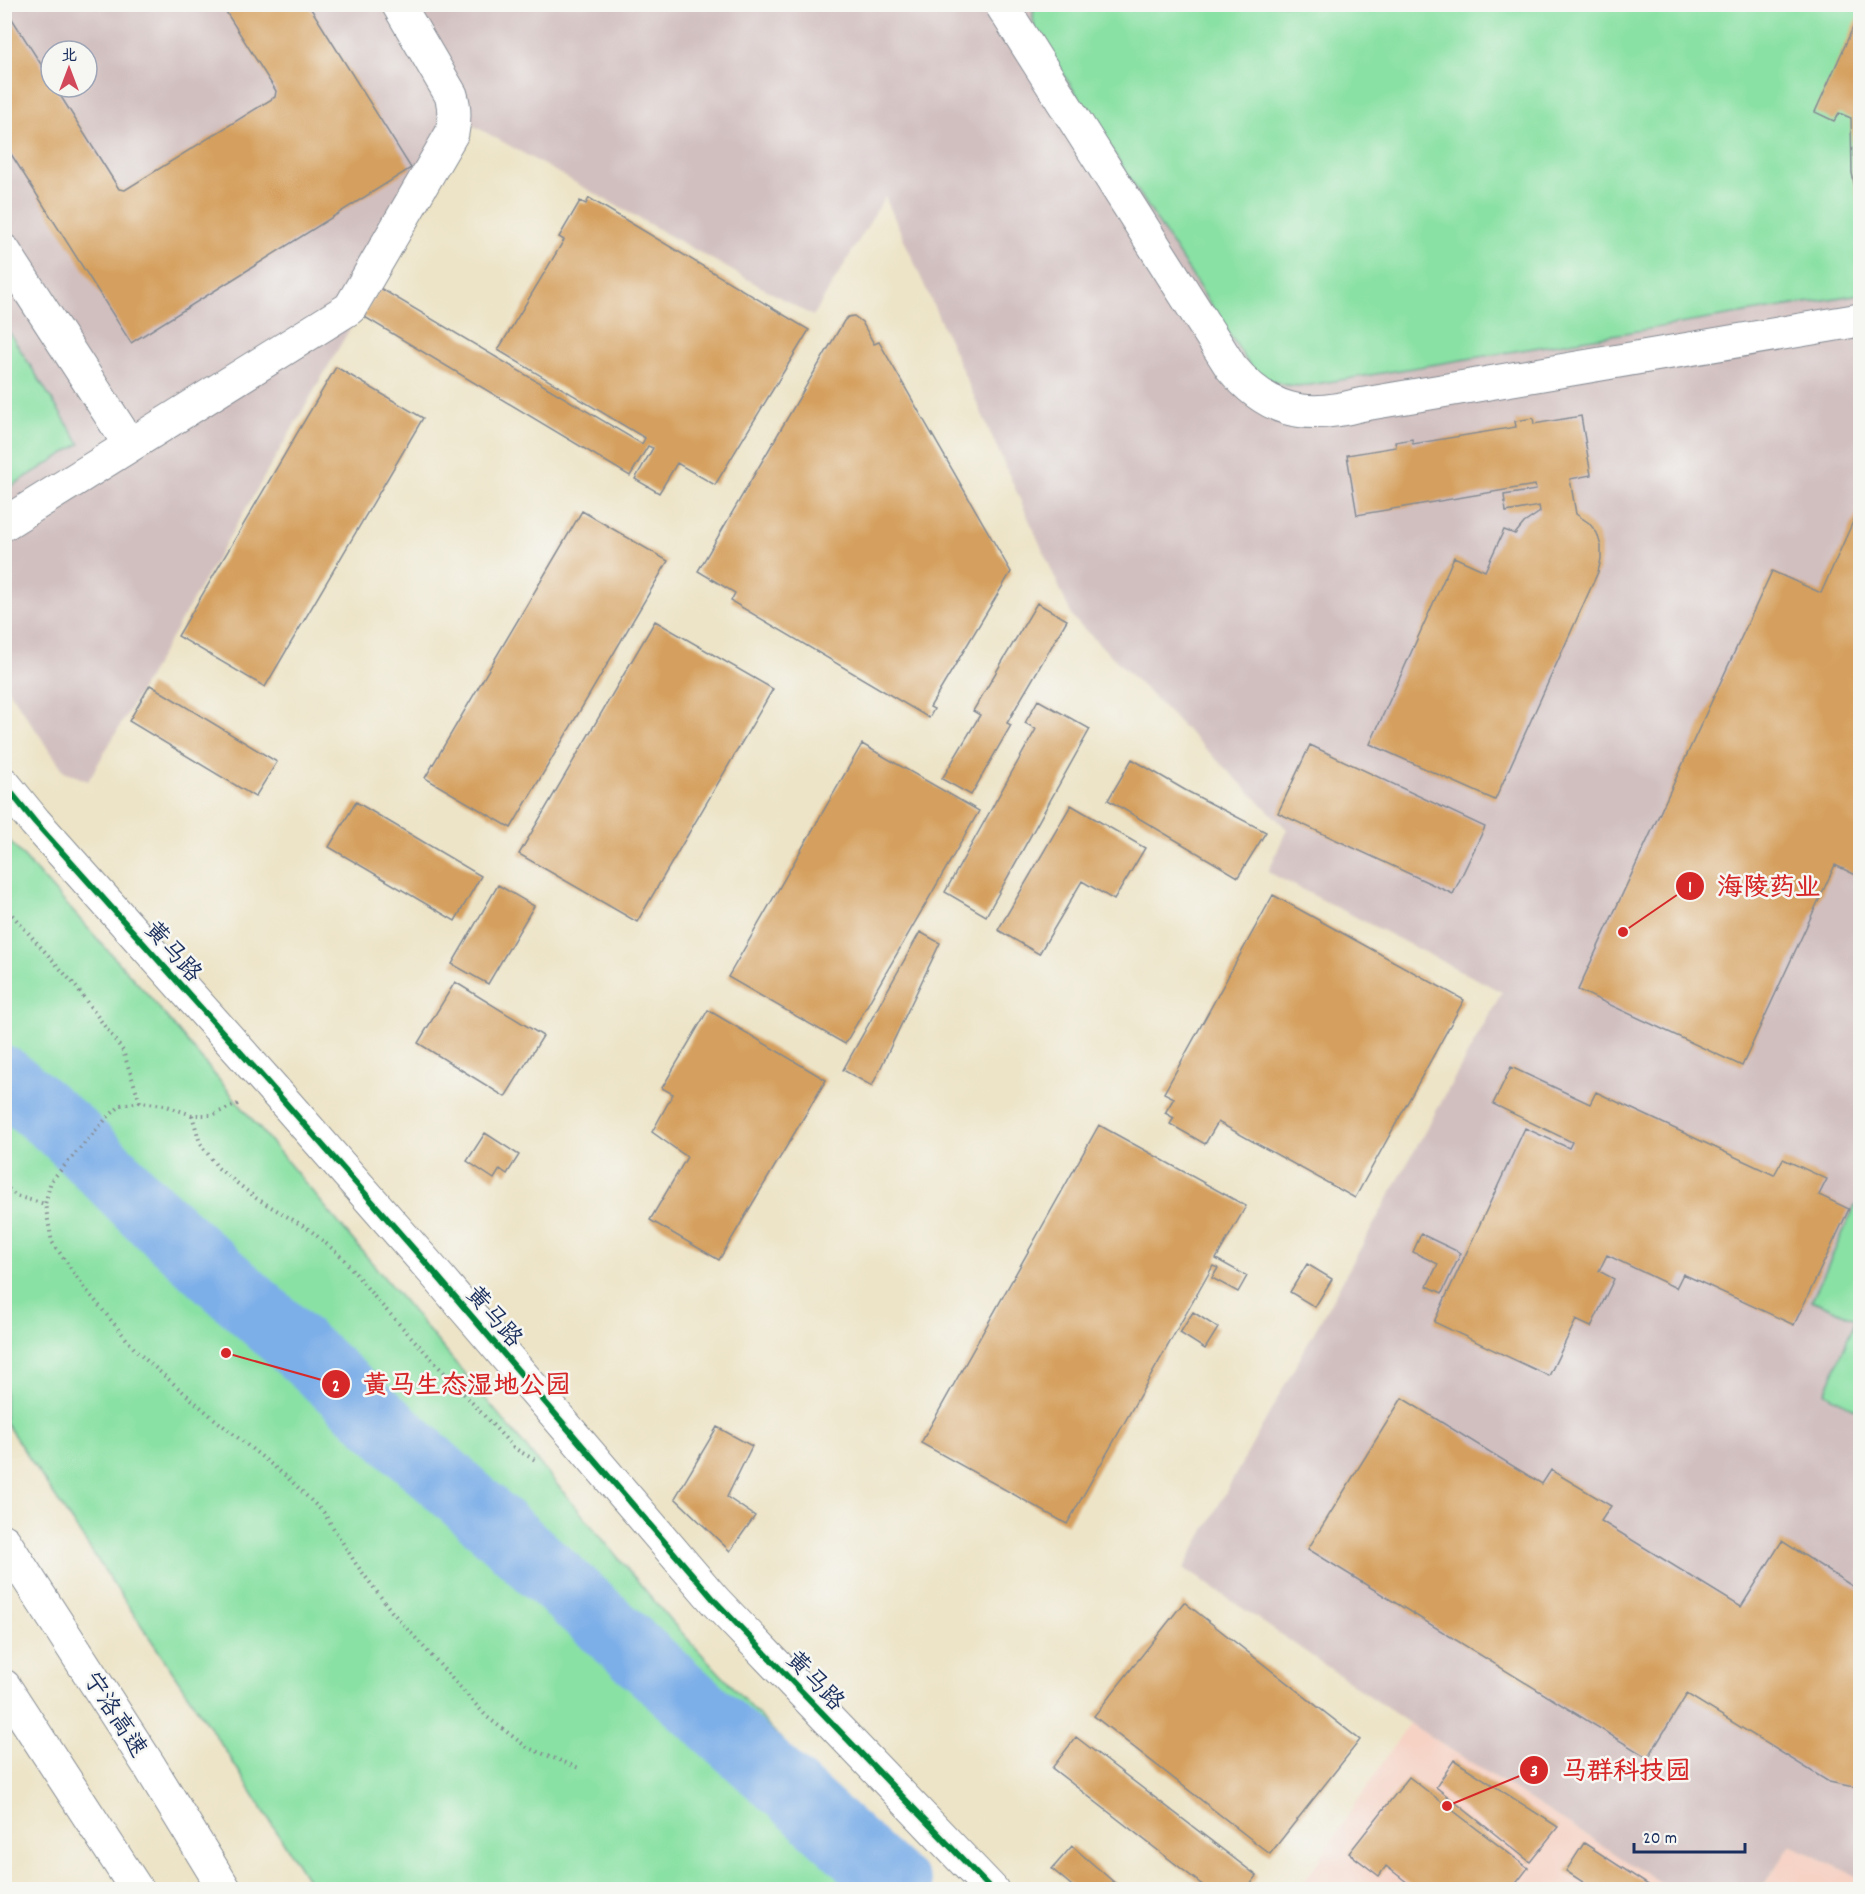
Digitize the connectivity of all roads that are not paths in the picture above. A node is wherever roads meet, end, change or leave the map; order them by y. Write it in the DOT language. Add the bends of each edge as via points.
graph roads {
  1 [pos="398,4"];
  2 [pos="1001,4"];
  3 [pos="4,251"];
  4 [pos="1860,320"];
  5 [pos="130,445"];
  6 [pos="4,524"];
  7 [pos="4,784"];
  8 [pos="4,1541"];
  9 [pos="4,1686"];
  10 [pos="137,1890"];
  11 [pos="225,1890"];
  12 [pos="992,1890"];
  1 -- 5 [label="main road" via="451,95 455,120 452,133 350,308"];
  2 -- 4 [label="main road" via="1231,367 1259,395 1277,405 1318,413 1339,410"];
  3 -- 5 [label="main road"];
  5 -- 6 [label="main road"];
  7 -- 12 [label="main road, 黄马路" via="433,1271 715,1601"];
  8 -- 11 [label="main road, 宁洛高速"];
  9 -- 10 [label="main road"];
}
